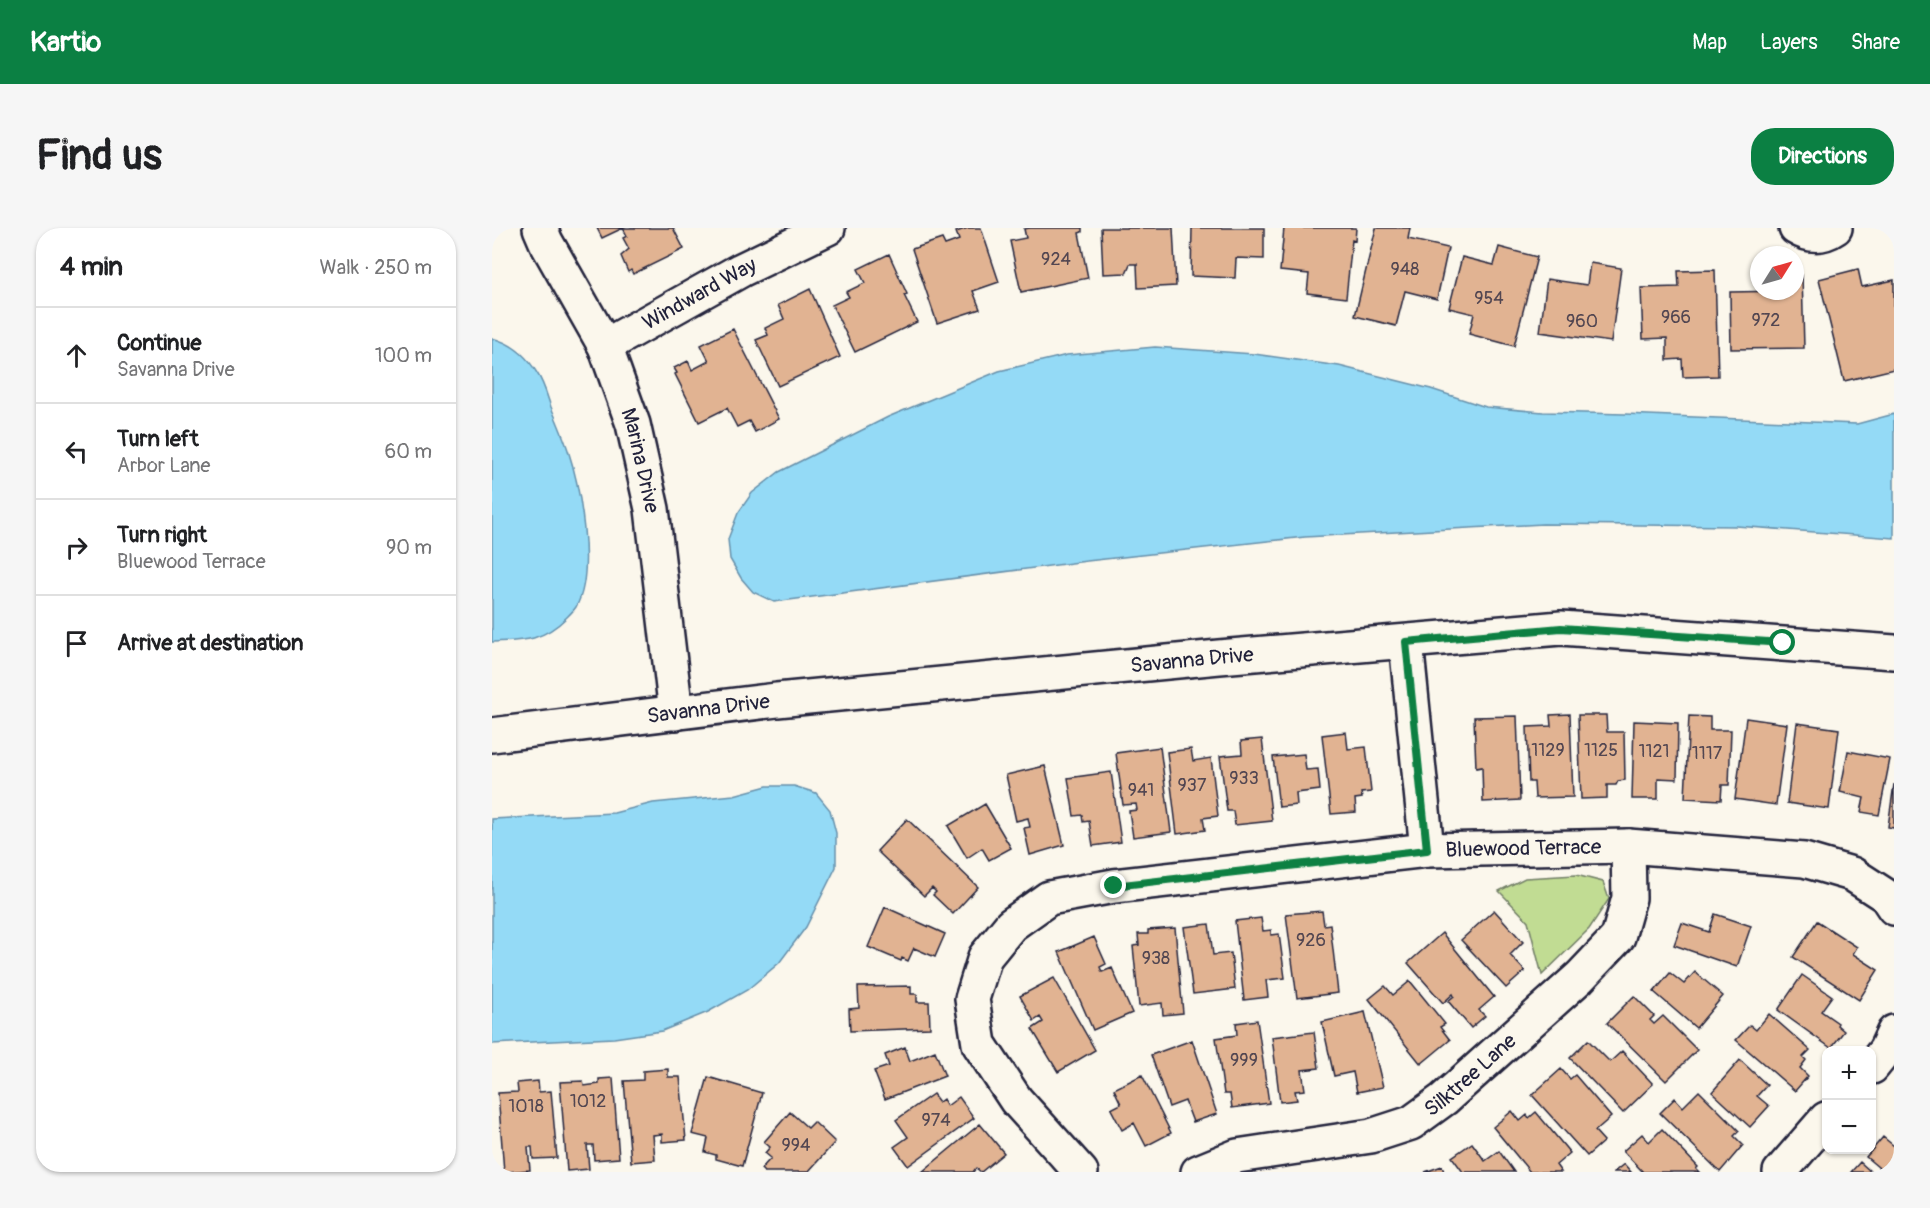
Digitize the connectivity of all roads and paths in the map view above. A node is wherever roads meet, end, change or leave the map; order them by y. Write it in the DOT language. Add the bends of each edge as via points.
graph roads {
  1 [pos="540,228"];
  2 [pos="828,228"];
  3 [pos="1796,228"];
  4 [pos="1835,228"];
  5 [pos="605,346"];
  6 [pos="1406,642"];
  7 [pos="1894,652"];
  8 [pos="676,713"];
  9 [pos="492,735"];
  10 [pos="1628,846"];
  11 [pos="1427,850"];
  12 [pos="1892,898"];
  13 [pos="1894,1032"];
  14 [pos="1876,1062"];
  15 [pos="1822,1125"];
  16 [pos="1081,1172"];
  17 [pos="1198,1172"];
  18 [pos="1780,1172"];
  1 -- 5 [label="street, Marina Drive"];
  2 -- 5 [label="street, Windward Way" via="741,270"];
  3 -- 4 [label="street" via="1819,235"];
  5 -- 8 [label="street, Marina Drive" via="633,424 652,509"];
  6 -- 7 [label="street, Savanna Drive" via="1561,628"];
  6 -- 8 [label="street, Savanna Drive" via="1219,657"];
  6 -- 11 [label="street"];
  8 -- 9 [label="street, Savanna Drive"];
  10 -- 11 [label="street, Bluewood Terrace"];
  10 -- 12 [label="street, Bluewood Terrace" via="1804,860 1852,874"];
  10 -- 17 [label="street, Silktree Lane" via="1629,898 1618,937 1580,977 1411,1124 1371,1136 1238,1156"];
  11 -- 16 [label="street, Bluewood Terrace" via="1114,886 1049,898 1011,925 985,957 972,999 979,1044 1016,1100"];
  13 -- 14 [label="street"];
  15 -- 18 [label="street"];
}
